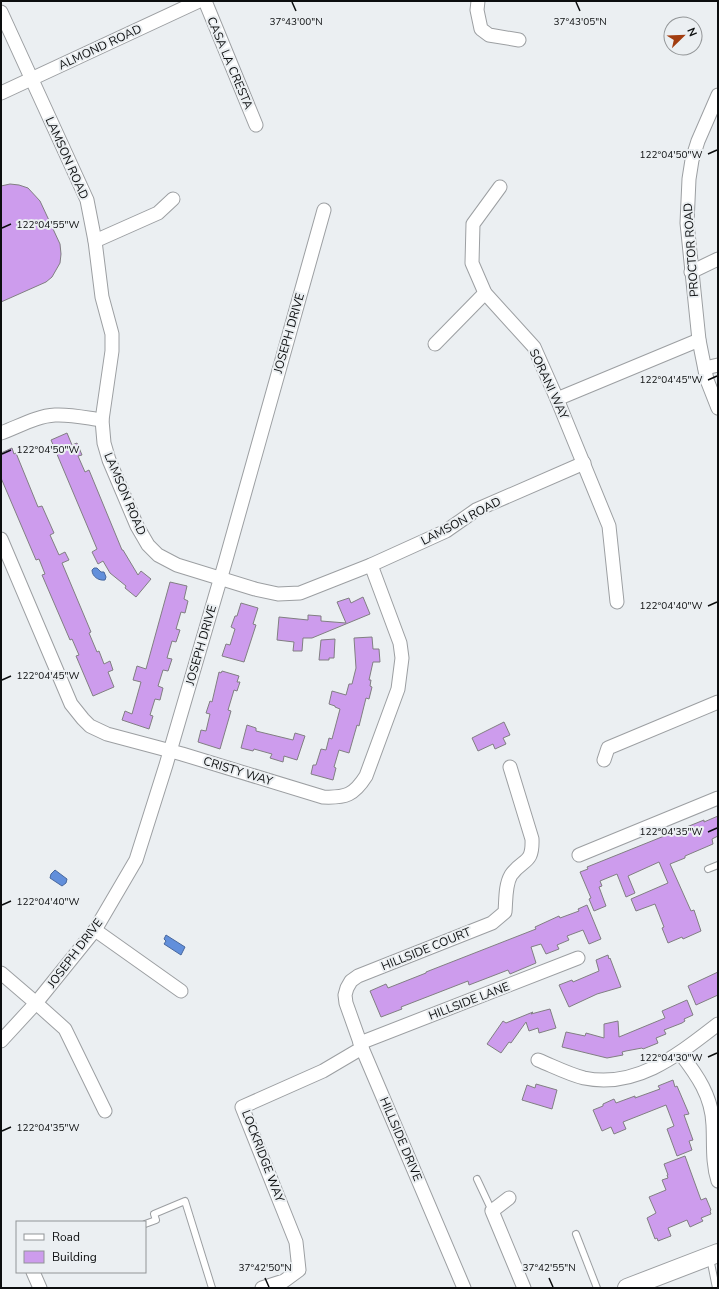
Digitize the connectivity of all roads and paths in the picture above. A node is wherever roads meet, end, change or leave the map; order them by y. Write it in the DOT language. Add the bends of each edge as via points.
graph roads {
  1 [pos="199,1"];
  2 [pos="205,1"];
  3 [pos="478,1"];
  4 [pos="1,12"];
  5 [pos="519,40"];
  6 [pos="31,79"];
  7 [pos="1,93"];
  8 [pos="718,95"];
  9 [pos="256,125"];
  10 [pos="500,187"];
  11 [pos="173,199"];
  12 [pos="324,210"];
  13 [pos="95,241"];
  14 [pos="718,259"];
  15 [pos="691,272"];
  16 [pos="485,293"];
  17 [pos="699,340"];
  18 [pos="435,344"];
  19 [pos="718,365"];
  20 [pos="704,368"];
  21 [pos="557,399"];
  22 [pos="718,408"];
  23 [pos="102,420"];
  24 [pos="1,434"];
  25 [pos="584,463"];
  26 [pos="1,539"];
  27 [pos="371,565"];
  28 [pos="220,578"];
  29 [pos="617,602"];
  30 [pos="718,702"];
  31 [pos="171,750"];
  32 [pos="604,760"];
  33 [pos="510,767"];
  34 [pos="718,798"];
  35 [pos="579,855"];
  36 [pos="718,865"];
  37 [pos="708,869"];
  38 [pos="95,930"];
  39 [pos="578,958"];
  40 [pos="1,973"];
  41 [pos="347,988"];
  42 [pos="182,991"];
  43 [pos="36,1003"];
  44 [pos="718,1024"];
  45 [pos="1,1042"];
  46 [pos="361,1045"];
  47 [pos="680,1053"];
  48 [pos="538,1060"];
  49 [pos="105,1111"];
  50 [pos="477,1179"];
  51 [pos="718,1181"];
  52 [pos="510,1198"];
  53 [pos="492,1211"];
  54 [pos="146,1224"];
  55 [pos="576,1234"];
  56 [pos="714,1255"];
  57 [pos="33,1273"];
  58 [pos="40,1288"];
  59 [pos="212,1288"];
  60 [pos="262,1288"];
  61 [pos="464,1288"];
  62 [pos="524,1288"];
  63 [pos="597,1288"];
  64 [pos="627,1288"];
  65 [pos="716,1288"];
  1 -- 6 [label="street, ALMOND ROAD"];
  2 -- 9 [label="street, CASA LA CRESTA"];
  3 -- 5 [label="street" via="481,29 489,35"];
  4 -- 6 [label="street, LAMSON ROAD"];
  6 -- 7 [label="street, ALMOND ROAD"];
  6 -- 13 [label="street, LAMSON ROAD" via="87,200"];
  8 -- 15 [label="street, PROCTOR ROAD" via="698,140 689,179 687,223"];
  10 -- 16 [label="street, SORANI WAY" via="473,224 472,262"];
  11 -- 13 [label="street" via="158,213"];
  12 -- 28 [label="street, JOSEPH DRIVE"];
  13 -- 23 [label="street, LAMSON ROAD" via="102,297 112,334"];
  14 -- 15 [label="street"];
  15 -- 17 [label="street, PROCTOR ROAD"];
  16 -- 18 [label="street"];
  16 -- 21 [label="street, SORANI WAY" via="534,348"];
  17 -- 20 [label="street, PROCTOR ROAD"];
  17 -- 21 [label="street"];
  19 -- 20 [label="street"];
  20 -- 22 [label="street, PROCTOR ROAD"];
  21 -- 25 [label="street, SORANI WAY"];
  23 -- 24 [label="street" via="50,416"];
  23 -- 28 [label="street, LAMSON ROAD" via="109,460 137,526 148,545 170,562"];
  25 -- 27 [label="street, LAMSON ROAD" via="476,510 446,531"];
  25 -- 29 [label="street, SORANI WAY" via="609,526"];
  26 -- 31 [label="street, CRISTY WAY" via="64,690 76,712 90,726 106,734"];
  27 -- 28 [label="street, LAMSON ROAD" via="294,594 278,594"];
  27 -- 31 [label="street, CRISTY WAY" via="400,643 402,658 398,689 366,776 358,788 338,798 323,797"];
  28 -- 31 [label="street, JOSEPH DRIVE"];
  30 -- 32 [label="street" via="608,748"];
  31 -- 38 [label="street, JOSEPH DRIVE" via="136,860"];
  33 -- 41 [label="street, HILLSIDE COURT" via="532,839 532,851 528,860 510,876 505,912 492,923 358,976"];
  34 -- 35 [label="street"];
  36 -- 37 [label="lane"];
  38 -- 42 [label="street"];
  38 -- 43 [label="street, JOSEPH DRIVE"];
  39 -- 46 [label="street, HILLSIDE LANE"];
  40 -- 43 [label="street"];
  41 -- 46 [label="street, HILLSIDE DRIVE" via="346,1004"];
  43 -- 45 [label="street, JOSEPH DRIVE"];
  43 -- 49 [label="street" via="65,1029"];
  44 -- 47 [label="street"];
  46 -- 60 [label="street, LOCKRIDGE WAY" via="323,1071 242,1107 296,1242 299,1270 284,1281"];
  46 -- 61 [label="street, HILLSIDE DRIVE"];
  47 -- 48 [label="street" via="645,1072 607,1080 583,1078"];
  47 -- 51 [label="street" via="698,1076 710,1104"];
  50 -- 53 [label="lane"];
  52 -- 53 [label="street"];
  53 -- 62 [label="street"];
  54 -- 59 [label="lane" via="156,1220 154,1214 185,1201"];
  55 -- 63 [label="lane"];
  56 -- 64 [label="main road"];
  56 -- 65 [label="lane"];
  57 -- 58 [label="street"];
}
